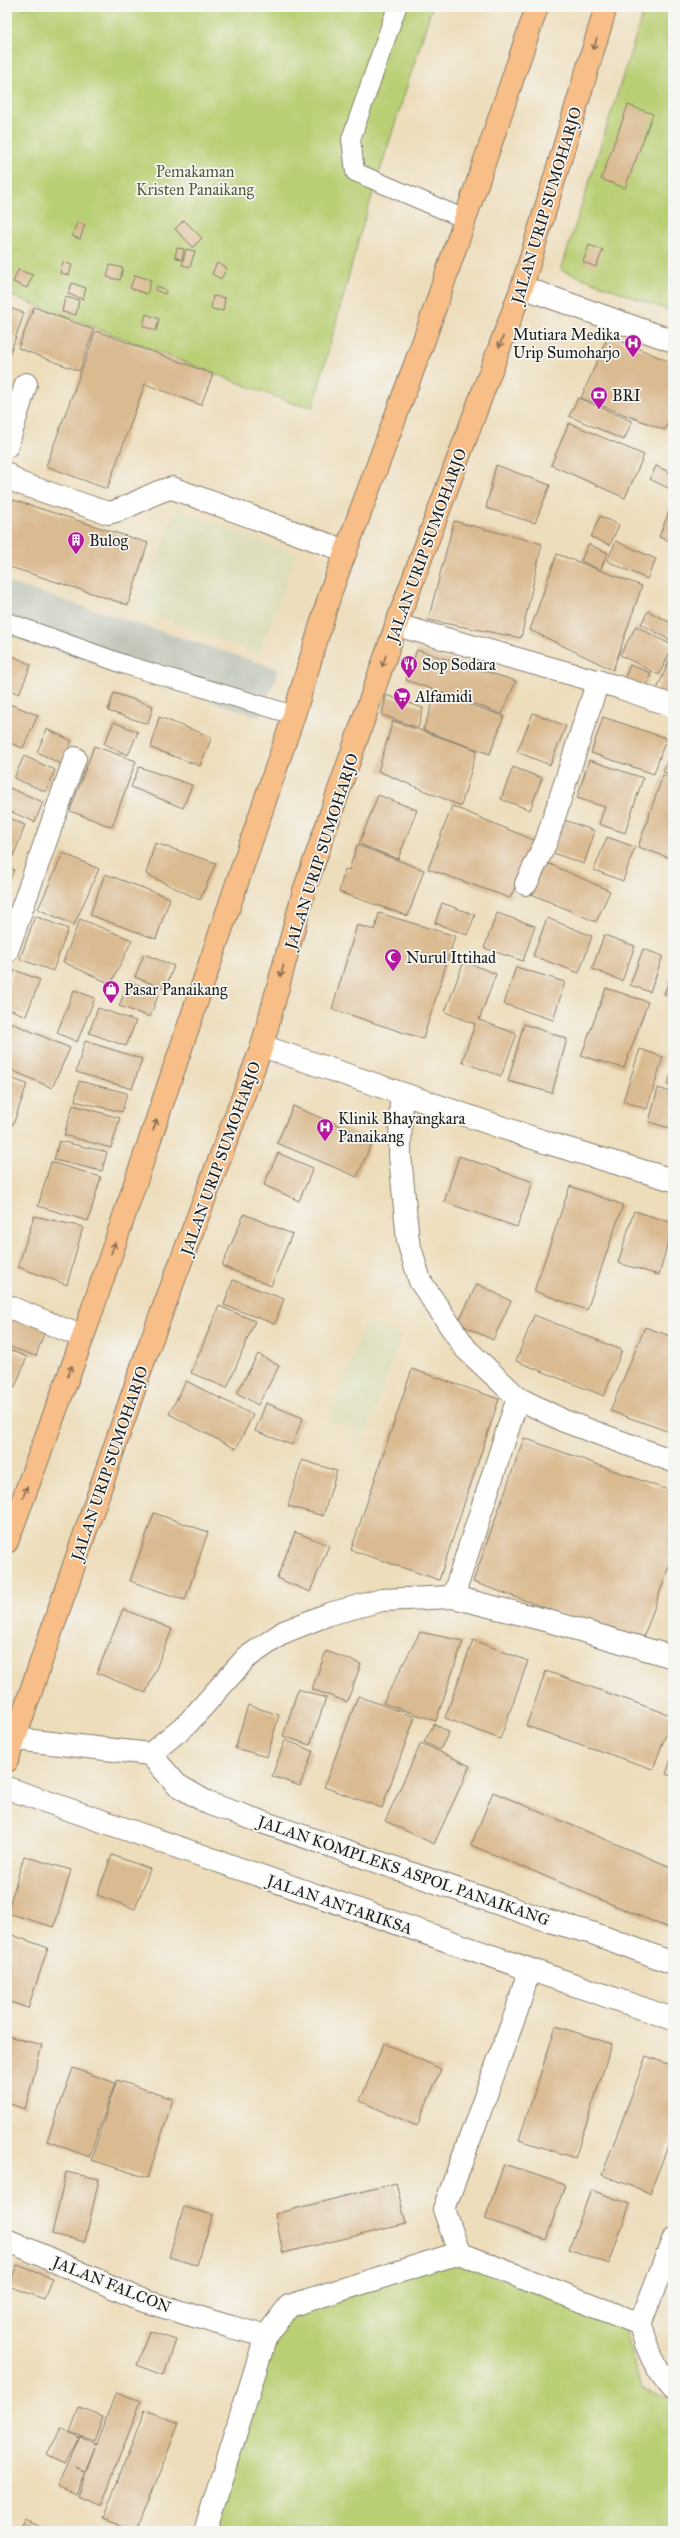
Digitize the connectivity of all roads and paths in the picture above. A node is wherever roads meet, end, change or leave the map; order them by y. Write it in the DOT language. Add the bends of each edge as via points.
graph roads {
  1 [pos="397,7"];
  2 [pos="537,7"];
  3 [pos="606,7"];
  4 [pos="465,219"];
  5 [pos="522,287"];
  6 [pos="673,341"];
  7 [pos="26,384"];
  8 [pos="7,446"];
  9 [pos="7,474"];
  10 [pos="346,551"];
  11 [pos="7,622"];
  12 [pos="396,625"];
  13 [pos="598,681"];
  14 [pos="673,706"];
  15 [pos="294,715"];
  16 [pos="75,758"];
  17 [pos="526,884"];
  18 [pos="7,951"];
  19 [pos="262,1046"];
  20 [pos="402,1095"];
  21 [pos="673,1180"];
  22 [pos="7,1306"];
  23 [pos="83,1337"];
  24 [pos="518,1398"];
  25 [pos="673,1461"];
  26 [pos="7,1542"];
  27 [pos="453,1597"];
  28 [pos="673,1657"];
  29 [pos="16,1739"];
  30 [pos="150,1754"];
  31 [pos="7,1761"];
  32 [pos="7,1788"];
  33 [pos="673,1963"];
  34 [pos="529,1970"];
  35 [pos="673,2020"];
  36 [pos="7,2240"];
  37 [pos="673,2240"];
  38 [pos="459,2253"];
  39 [pos="640,2324"];
  40 [pos="266,2336"];
  41 [pos="673,2389"];
  42 [pos="205,2531"];
  1 -- 4 [label="lane" via="351,139 355,172"];
  2 -- 4 [label="highway"];
  3 -- 5 [label="highway, JALAN URIP SUMOHARJO, one-way"];
  4 -- 10 [label="highway" via="424,340"];
  5 -- 6 [label="street"];
  5 -- 12 [label="highway, JALAN URIP SUMOHARJO, one-way"];
  7 -- 8 [label="street"];
  9 -- 10 [label="street" via="19,483 108,513 172,488"];
  10 -- 15 [label="highway" via="331,591"];
  11 -- 15 [label="lane" via="126,665"];
  12 -- 13 [label="street"];
  12 -- 19 [label="highway, JALAN URIP SUMOHARJO, one-way" via="304,891"];
  13 -- 14 [label="street"];
  13 -- 17 [label="street" via="546,842"];
  23 -- 15 [label="highway, one-way"];
  16 -- 18 [label="street"];
  19 -- 20 [label="street"];
  19 -- 29 [label="highway, JALAN URIP SUMOHARJO" via="148,1349"];
  20 -- 21 [label="street" via="548,1143"];
  20 -- 24 [label="street" via="400,1155 403,1204 408,1241 420,1281 466,1350"];
  22 -- 23 [label="street"];
  26 -- 23 [label="highway, one-way"];
  24 -- 25 [label="street" via="564,1421"];
  24 -- 27 [label="street"];
  27 -- 28 [label="street" via="545,1620"];
  27 -- 30 [label="street" via="382,1600 329,1614 284,1632 246,1658 188,1723"];
  29 -- 30 [label="street"];
  29 -- 31 [label="highway, JALAN URIP SUMOHARJO"];
  30 -- 33 [label="street, JALAN KOMPLEKS ASPOL PANAIKANG" via="177,1785 210,1804"];
  32 -- 34 [label="street, JALAN ANTARIKSA"];
  34 -- 35 [label="street, JALAN ANTARIKSA"];
  34 -- 38 [label="street" via="517,2010 444,2209"];
  36 -- 40 [label="street, JALAN FALCON" via="144,2301"];
  37 -- 39 [label="street"];
  38 -- 39 [label="street"];
  38 -- 40 [label="street" via="289,2306"];
  39 -- 41 [label="street" via="645,2344 660,2375"];
  40 -- 42 [label="street"];
}
